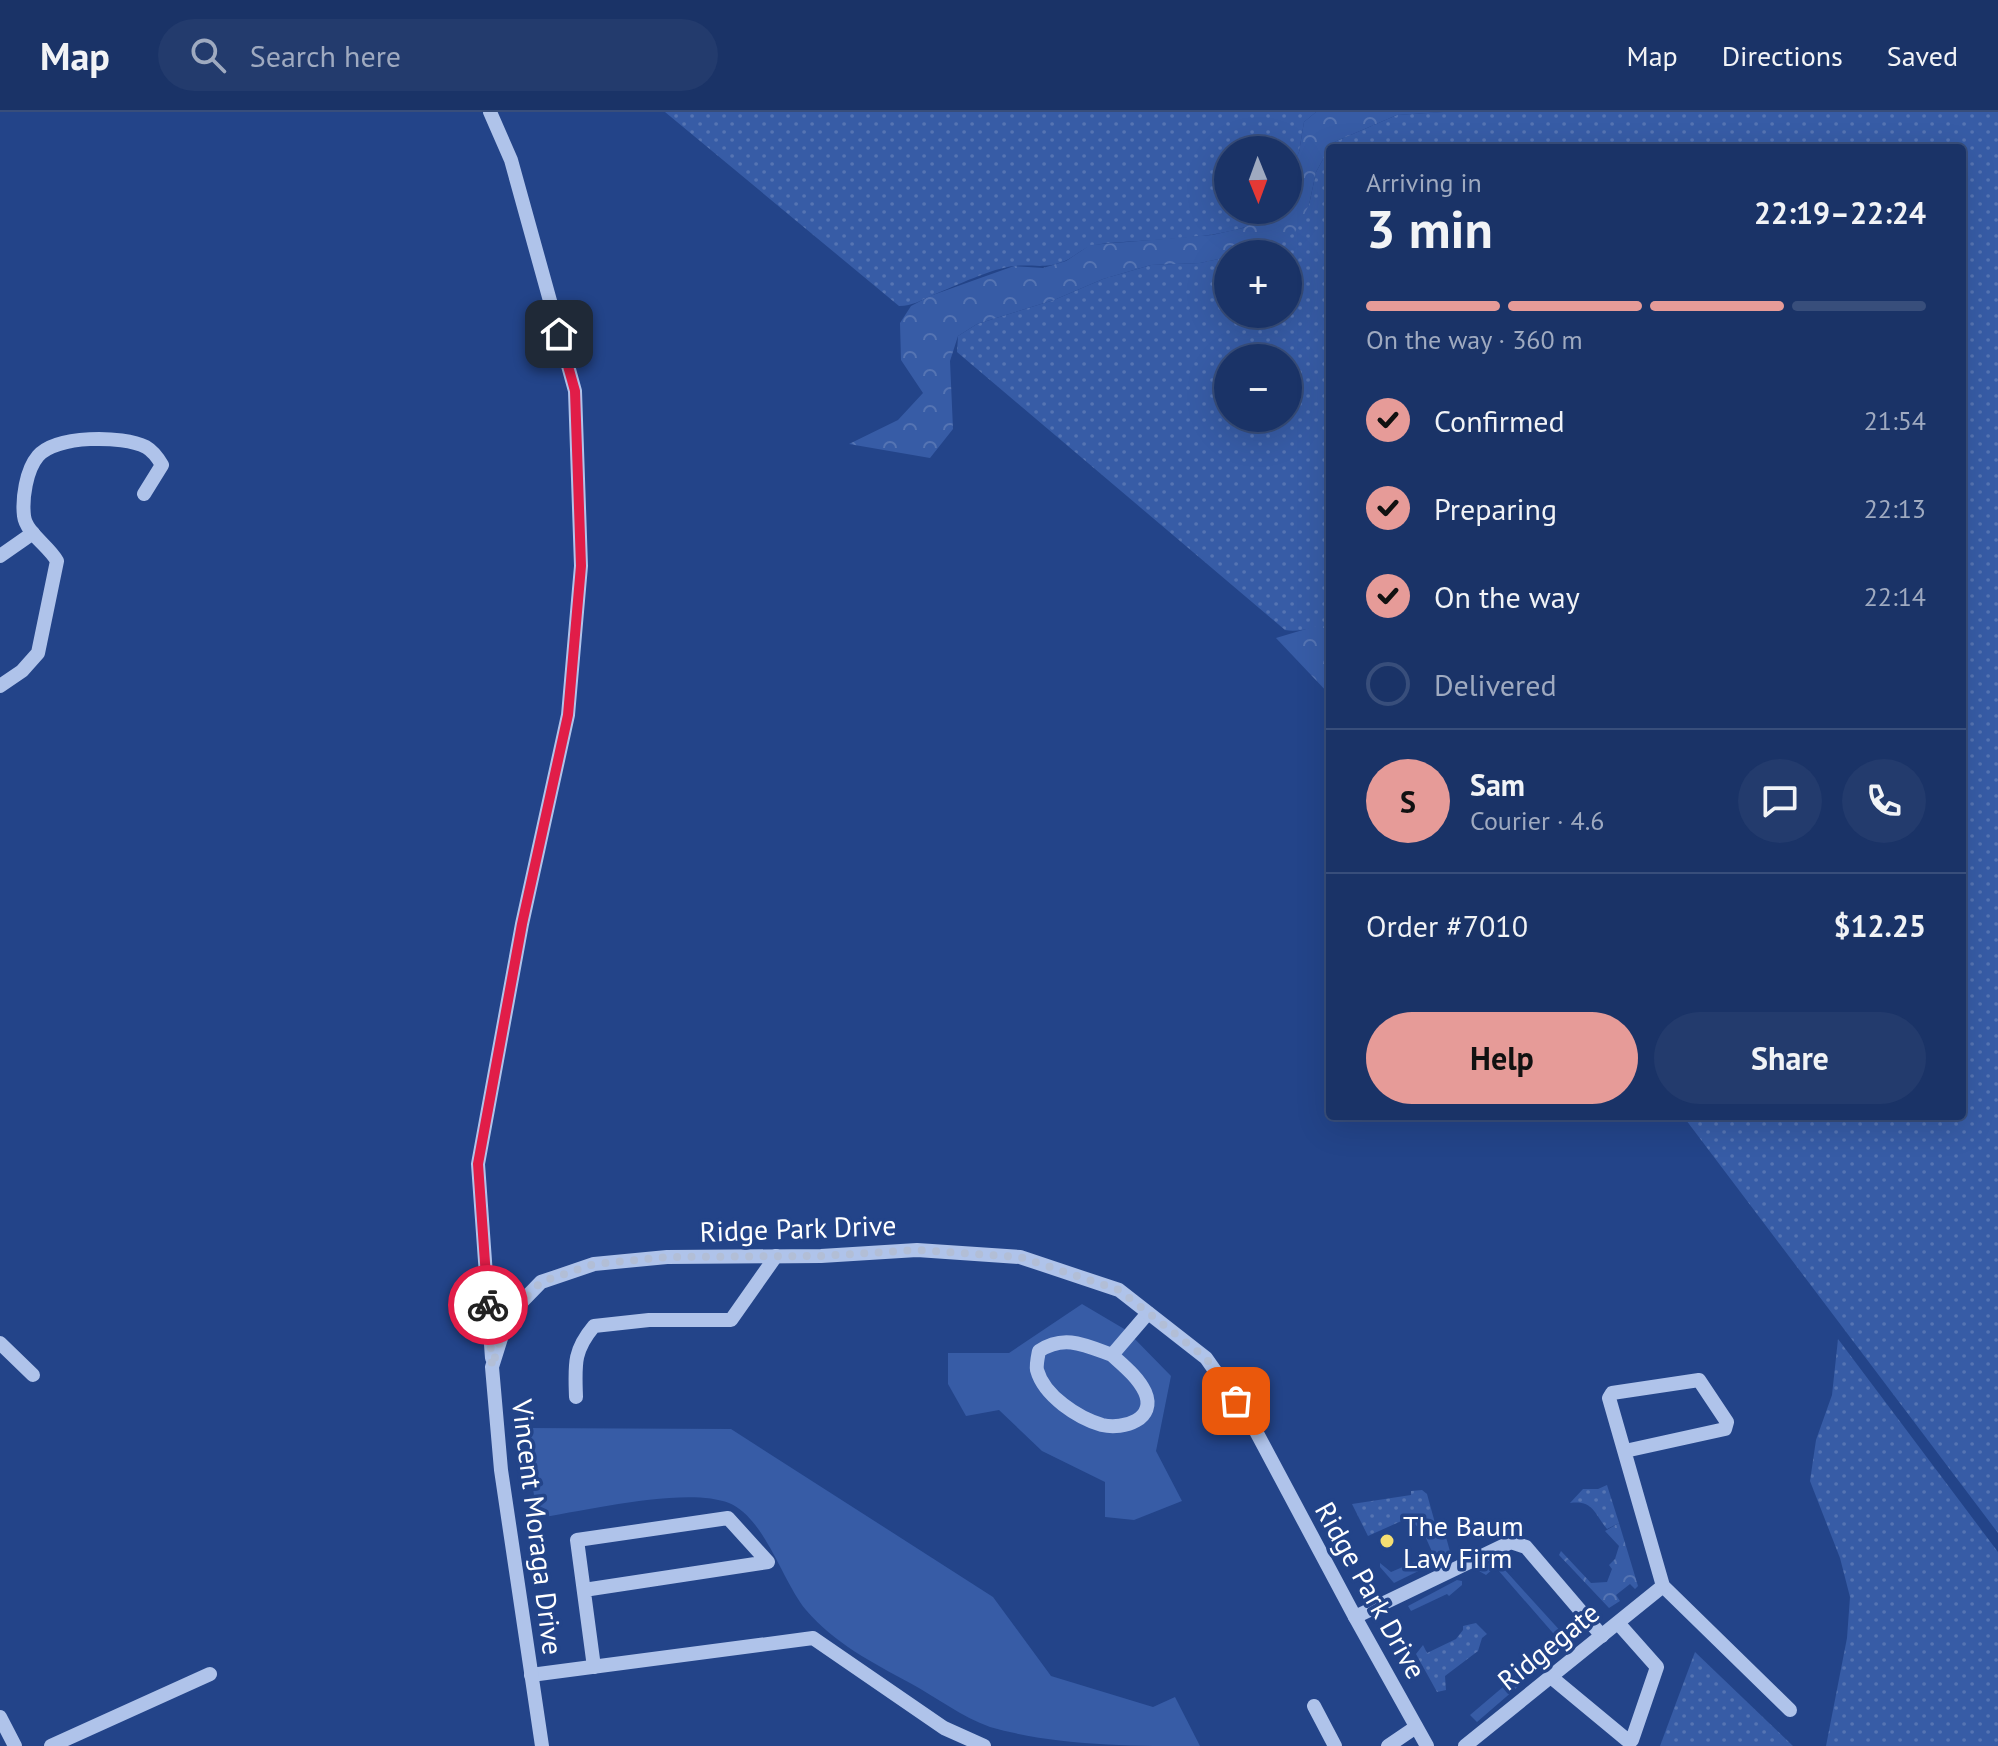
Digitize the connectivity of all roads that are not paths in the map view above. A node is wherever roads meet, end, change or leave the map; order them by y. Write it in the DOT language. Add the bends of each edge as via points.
graph roads {
  1 [pos="490,112"];
  2 [pos="144,494"];
  3 [pos="33,533"];
  4 [pos="0,556"];
  5 [pos="0,686"];
  6 [pos="776,1256"];
  7 [pos="541,1282"];
  8 [pos="1148,1313"];
  9 [pos="0,1343"];
  10 [pos="1112,1355"];
  11 [pos="492,1367"];
  12 [pos="33,1375"];
  13 [pos="576,1397"];
  14 [pos="1625,1451"];
  15 [pos="1663,1586"];
  16 [pos="584,1590"];
  17 [pos="1355,1617"];
  18 [pos="1618,1623"];
  19 [pos="1602,1636"];
  20 [pos="594,1667"];
  21 [pos="210,1674"];
  22 [pos="531,1675"];
  23 [pos="1551,1677"];
  24 [pos="1314,1706"];
  25 [pos="1790,1710"];
  26 [pos="2,1726"];
  27 [pos="1416,1727"];
  28 [pos="15,1746"];
  29 [pos="51,1746"];
  30 [pos="542,1746"];
  31 [pos="984,1746"];
  32 [pos="1335,1746"];
  33 [pos="1388,1746"];
  34 [pos="1427,1746"];
  35 [pos="1465,1746"];
  1 -- 11 [label="street" via="511,160 575,391 581,566 568,715 522,924 478,1164"];
  2 -- 3 [label="street" via="162,465 146,447 110,440 64,443 47,449 32,466 24,519"];
  3 -- 4 [label="street"];
  3 -- 5 [label="street" via="57,561 47,616 38,653"];
  6 -- 7 [label="street, Ridge Park Drive" via="594,1264"];
  6 -- 8 [label="street, Ridge Park Drive" via="917,1250 1020,1257 1119,1290"];
  6 -- 13 [label="street" via="731,1320 594,1326 580,1342"];
  7 -- 11 [label="street, Vincent Moraga Drive" via="508,1316"];
  8 -- 10 [label="street"];
  8 -- 17 [label="street, Ridge Park Drive" via="1206,1358 1251,1422"];
  9 -- 12 [label="street"];
  10 -- 10 [label="street" via="1081,1343 1054,1341 1039,1351 1037,1369 1067,1409 1103,1425 1124,1426 1141,1419 1148,1408 1146,1394"];
  11 -- 22 [label="street, Vincent Moraga Drive" via="501,1470"];
  14 -- 14 [label="street" via="1609,1398 1612,1393 1699,1380 1727,1422 1725,1429"];
  14 -- 15 [label="street"];
  15 -- 18 [label="street, Ridgegate"];
  15 -- 25 [label="street"];
  16 -- 16 [label="street" via="577,1540 728,1518 768,1562"];
  16 -- 20 [label="street"];
  17 -- 19 [label="street" via="1517,1542"];
  17 -- 27 [label="street, Ridge Park Drive"];
  18 -- 19 [label="street, Ridgegate"];
  18 -- 23 [label="street" via="1657,1667 1632,1740"];
  19 -- 23 [label="street, Ridgegate"];
  20 -- 22 [label="street"];
  20 -- 31 [label="street" via="813,1638 944,1728"];
  21 -- 29 [label="street"];
  22 -- 30 [label="street, Vincent Moraga Drive"];
  23 -- 35 [label="street, Ridgegate"];
  24 -- 32 [label="street"];
  26 -- 28 [label="street"];
  27 -- 33 [label="street"];
  27 -- 34 [label="street, Ridge Park Drive"];
}
